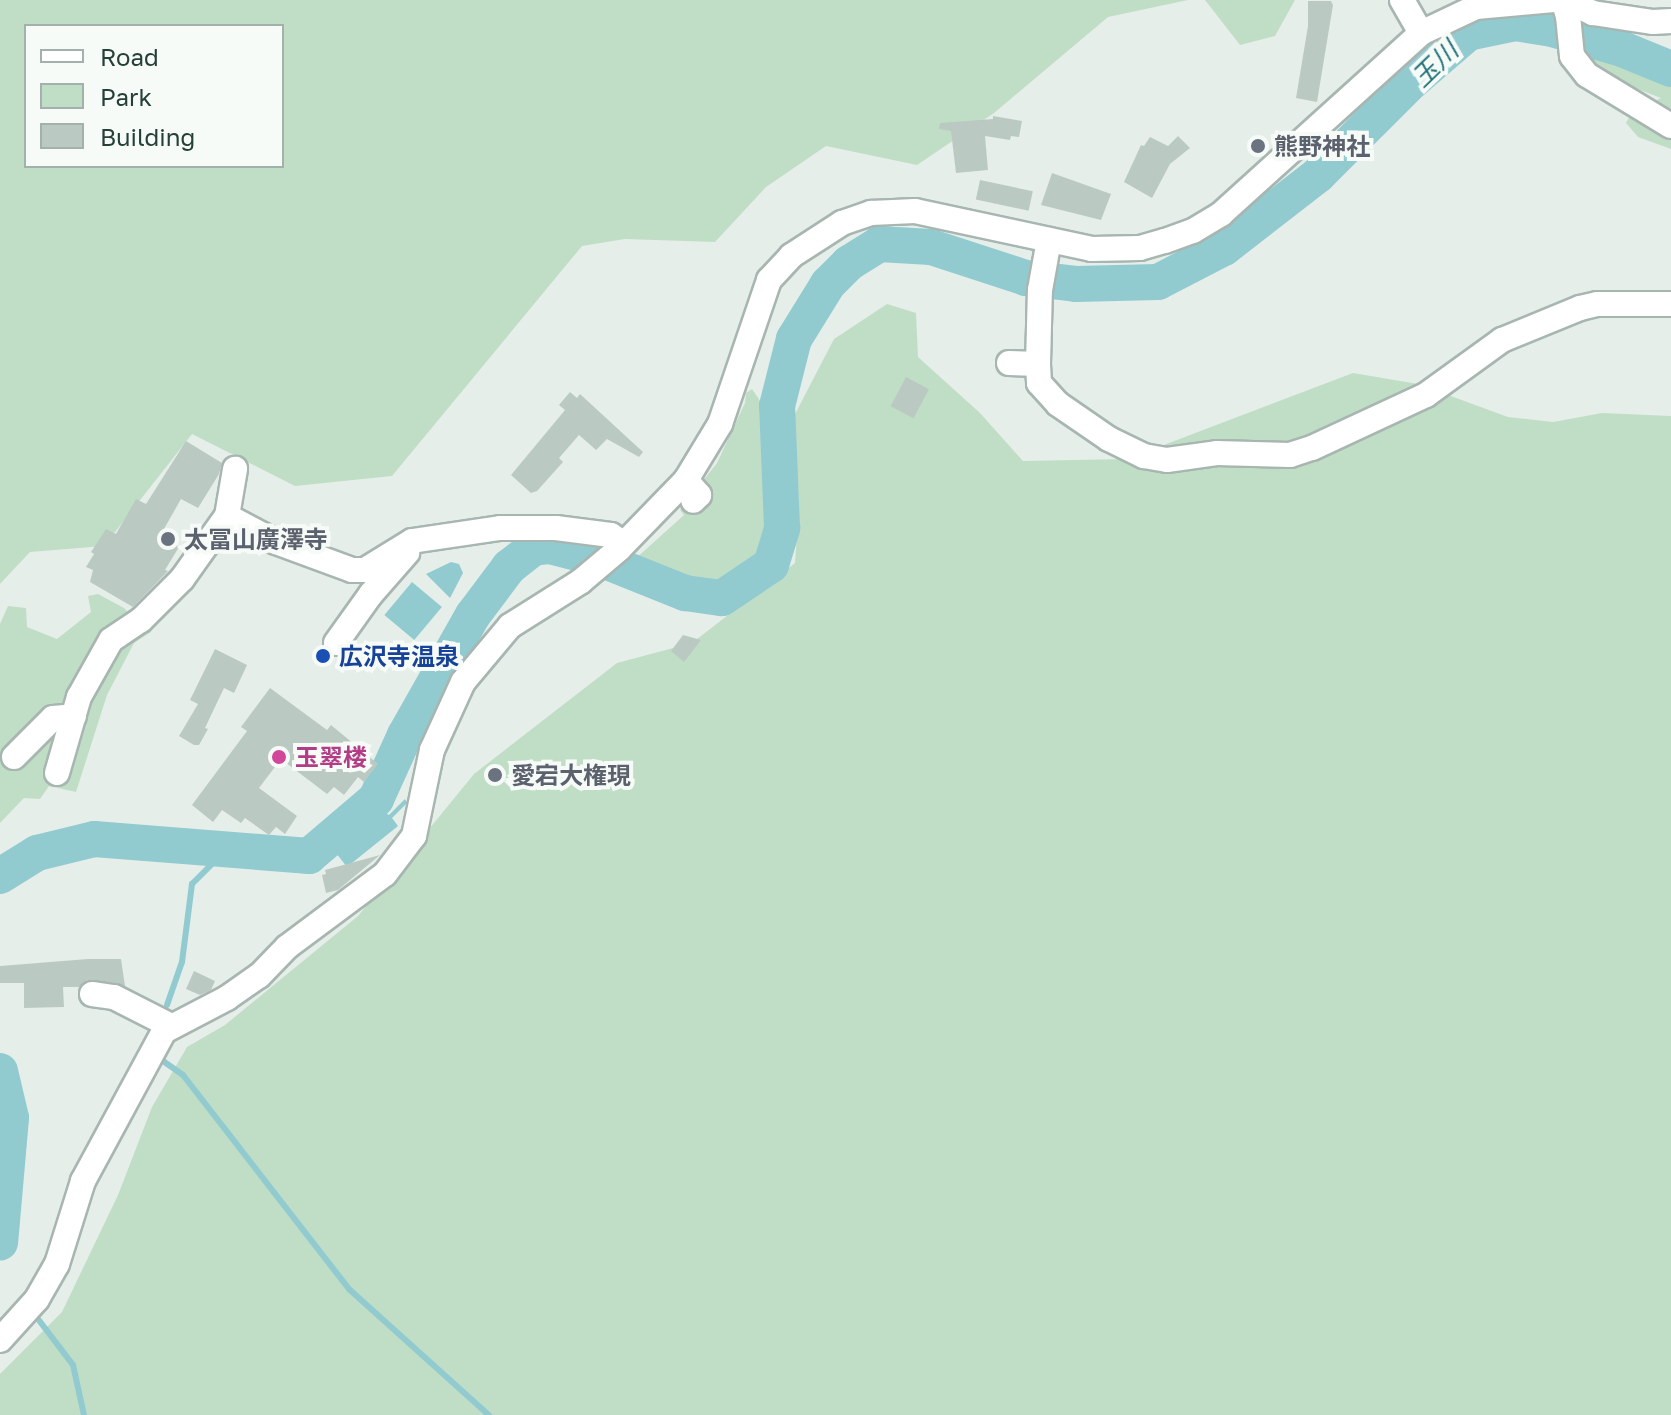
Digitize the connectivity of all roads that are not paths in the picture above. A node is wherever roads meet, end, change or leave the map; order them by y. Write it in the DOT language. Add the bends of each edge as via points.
graph roads {
  1 [pos="1402,0"];
  2 [pos="1563,4"];
  3 [pos="1671,21"];
  4 [pos="1421,33"];
  5 [pos="1671,126"];
  6 [pos="1049,240"];
  7 [pos="1671,304"];
  8 [pos="1009,363"];
  9 [pos="1038,364"];
  10 [pos="235,469"];
  11 [pos="227,516"];
  12 [pos="420,539"];
  13 [pos="620,546"];
  14 [pos="336,643"];
  15 [pos="74,716"];
  16 [pos="14,757"];
  17 [pos="57,773"];
  18 [pos="92,994"];
  19 [pos="171,1026"];
  20 [pos="0,1340"];
  1 -- 4 [label="street"];
  2 -- 3 [label="street" via="1593,13"];
  2 -- 4 [label="street" via="1476,7"];
  2 -- 5 [label="street" via="1572,56 1587,75"];
  4 -- 6 [label="street" via="1221,214 1193,231 1140,248 1108,250"];
  6 -- 9 [label="street"];
  6 -- 13 [label="street" via="915,211 871,213 811,240 769,280 720,424 689,491"];
  7 -- 9 [label="street" via="1580,308 1502,340 1416,401 1290,455 1217,453 1167,460 1144,456 1058,404 1039,383"];
  8 -- 9 [label="street"];
  10 -- 11 [label="street"];
  11 -- 12 [label="street" via="276,542 352,570 365,570"];
  11 -- 15 [label="street" via="174,589 111,640"];
  12 -- 13 [label="street" via="522,526 611,535"];
  12 -- 14 [label="street"];
  13 -- 19 [label="street" via="580,582 510,626 463,682 432,750 414,836 385,874 287,947 259,976"];
  15 -- 16 [label="street" via="53,718"];
  15 -- 17 [label="street"];
  18 -- 19 [label="street" via="114,997"];
  19 -- 20 [label="street" via="83,1181 57,1264 37,1299"];
}
